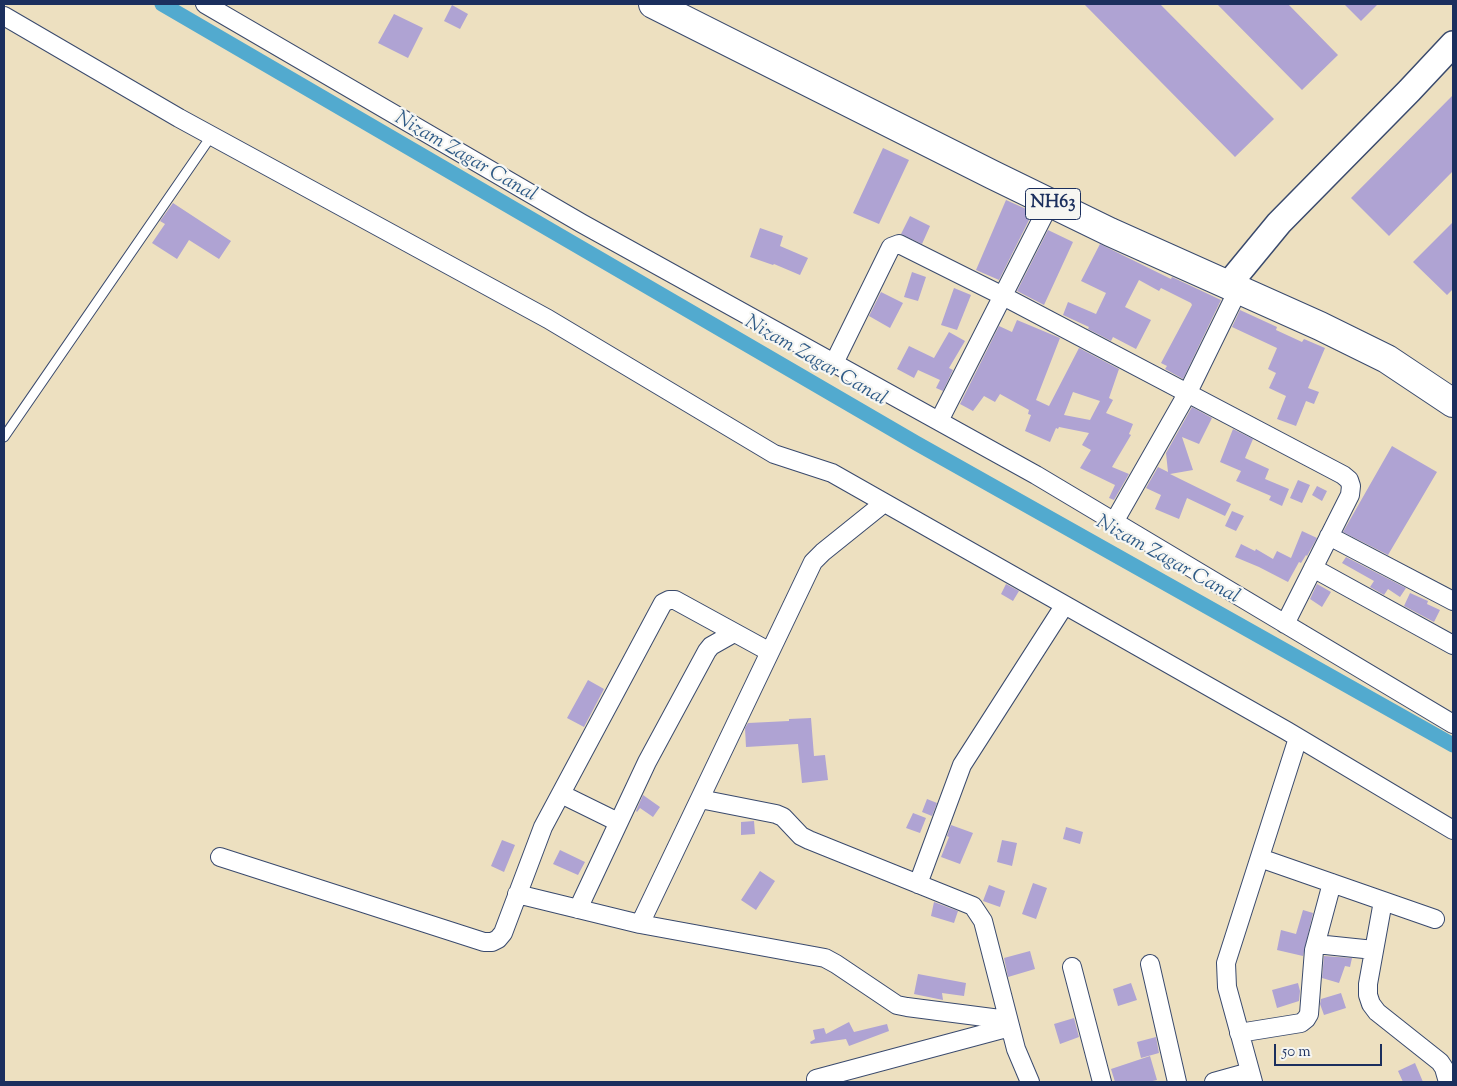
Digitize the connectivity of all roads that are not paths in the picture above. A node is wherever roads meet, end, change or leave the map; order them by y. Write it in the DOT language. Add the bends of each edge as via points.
graph roads {
  1 [pos="204,4"];
  2 [pos="653,4"];
  3 [pos="4,16"];
  4 [pos="1453,44"];
  5 [pos="212,135"];
  6 [pos="1050,203"];
  7 [pos="1233,288"];
  8 [pos="1003,296"];
  9 [pos="834,363"];
  10 [pos="1187,394"];
  11 [pos="1453,403"];
  12 [pos="939,421"];
  13 [pos="4,436"];
  14 [pos="884,503"];
  15 [pos="1114,522"];
  16 [pos="1329,536"];
  17 [pos="1313,568"];
  18 [pos="1453,601"];
  19 [pos="1064,606"];
  20 [pos="1285,624"];
  21 [pos="734,633"];
  22 [pos="1453,645"];
  23 [pos="770,652"];
  24 [pos="1453,724"];
  25 [pos="1298,738"];
  26 [pos="561,794"];
  27 [pos="700,798"];
  28 [pos="618,822"];
  29 [pos="1453,830"];
  30 [pos="220,857"];
  31 [pos="1260,858"];
  32 [pos="1332,883"];
  33 [pos="918,884"];
  34 [pos="517,894"];
  35 [pos="1383,901"];
  36 [pos="578,909"];
  37 [pos="1435,918"];
  38 [pos="640,924"];
  39 [pos="1316,944"];
  40 [pos="1374,950"];
  41 [pos="1150,964"];
  42 [pos="1072,968"];
  43 [pos="1009,1023"];
  44 [pos="1240,1033"];
  45 [pos="1251,1077"];
  46 [pos="816,1079"];
  47 [pos="1030,1082"];
  48 [pos="1102,1082"];
  49 [pos="1177,1082"];
  50 [pos="1214,1082"];
  51 [pos="1448,1082"];
  1 -- 9 [label="street" via="581,223"];
  2 -- 6 [label="highway, NH63"];
  3 -- 5 [label="street"];
  4 -- 7 [label="main road" via="1279,223"];
  5 -- 13 [label="lane"];
  5 -- 14 [label="street" via="555,323 774,454 826,470"];
  6 -- 7 [label="highway, NH63"];
  6 -- 8 [label="street"];
  7 -- 10 [label="street"];
  7 -- 11 [label="highway, NH63" via="1387,359"];
  8 -- 9 [label="street" via="904,246 894,245"];
  8 -- 10 [label="street"];
  8 -- 12 [label="street"];
  9 -- 12 [label="street"];
  10 -- 15 [label="street"];
  10 -- 16 [label="street" via="1349,480 1350,495"];
  12 -- 15 [label="street"];
  14 -- 19 [label="street"];
  14 -- 23 [label="street" via="813,562"];
  15 -- 20 [label="street"];
  16 -- 17 [label="street"];
  16 -- 18 [label="street"];
  17 -- 20 [label="street"];
  17 -- 22 [label="street"];
  19 -- 25 [label="street"];
  19 -- 33 [label="street" via="962,765"];
  20 -- 24 [label="street"];
  21 -- 23 [label="street"];
  21 -- 26 [label="street" via="674,600 663,603"];
  21 -- 28 [label="street" via="707,650"];
  23 -- 27 [label="street"];
  25 -- 29 [label="street"];
  25 -- 31 [label="street"];
  26 -- 28 [label="street"];
  26 -- 34 [label="street" via="543,827"];
  27 -- 33 [label="street" via="776,814 801,836"];
  27 -- 38 [label="street"];
  28 -- 36 [label="street"];
  30 -- 34 [label="street" via="484,942 492,942 503,933"];
  31 -- 32 [label="street"];
  31 -- 44 [label="street" via="1226,963 1227,986"];
  32 -- 35 [label="street"];
  32 -- 39 [label="street"];
  33 -- 43 [label="street" via="973,906 979,912"];
  34 -- 36 [label="street"];
  35 -- 37 [label="street"];
  35 -- 40 [label="street"];
  36 -- 38 [label="street"];
  38 -- 43 [label="street" via="825,958 902,1006"];
  39 -- 40 [label="street"];
  39 -- 44 [label="street" via="1306,1020"];
  40 -- 51 [label="street" via="1368,984 1371,1004 1440,1062"];
  41 -- 49 [label="street"];
  42 -- 48 [label="street"];
  43 -- 46 [label="street"];
  43 -- 47 [label="street"];
  44 -- 45 [label="street"];
  45 -- 50 [label="street"];
}
